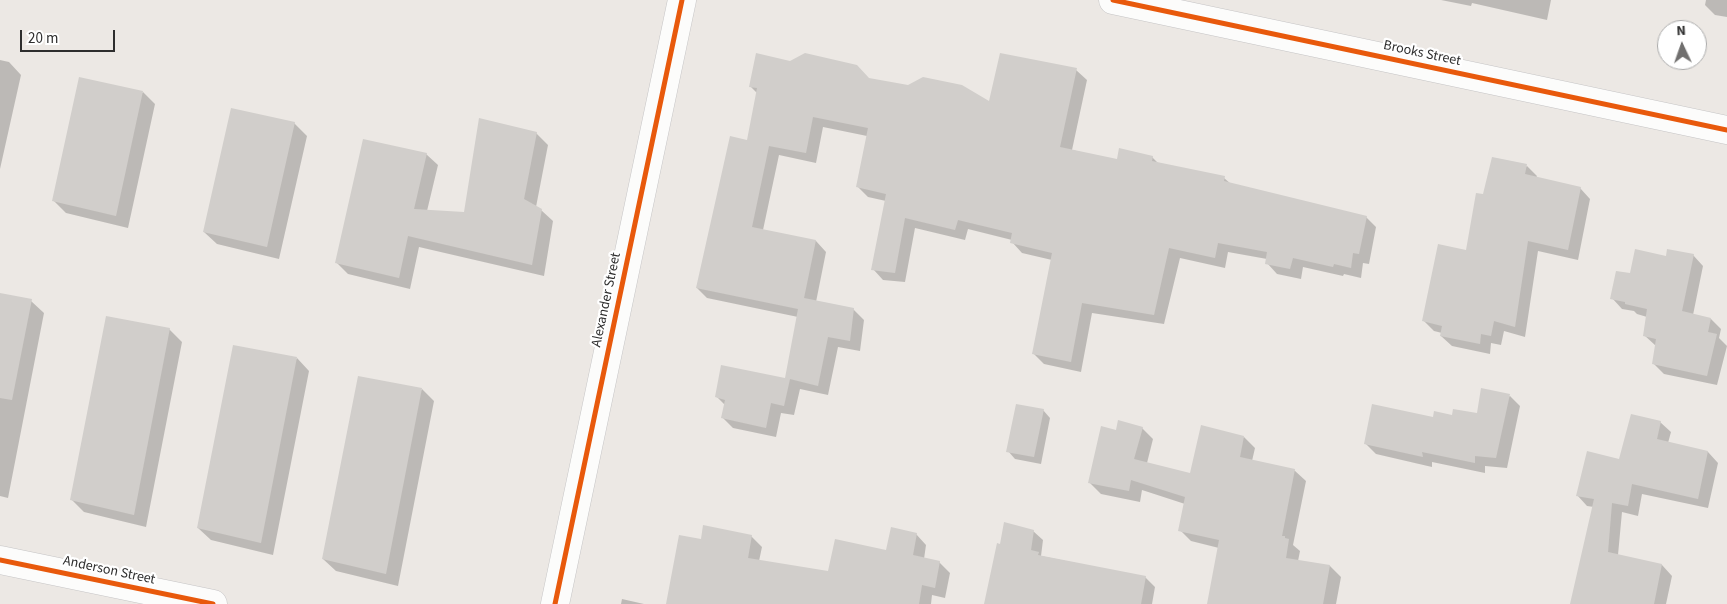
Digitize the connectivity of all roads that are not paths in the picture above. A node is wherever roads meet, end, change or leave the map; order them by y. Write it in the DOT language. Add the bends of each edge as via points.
graph roads {
  1 [pos="682,0"];
  2 [pos="1113,0"];
  3 [pos="1727,130"];
  4 [pos="0,560"];
  5 [pos="213,604"];
  6 [pos="555,604"];
  1 -- 6 [label="street, Alexander Street"];
  2 -- 3 [label="street, Brooks Street"];
  4 -- 5 [label="street, Anderson Street"];
}
